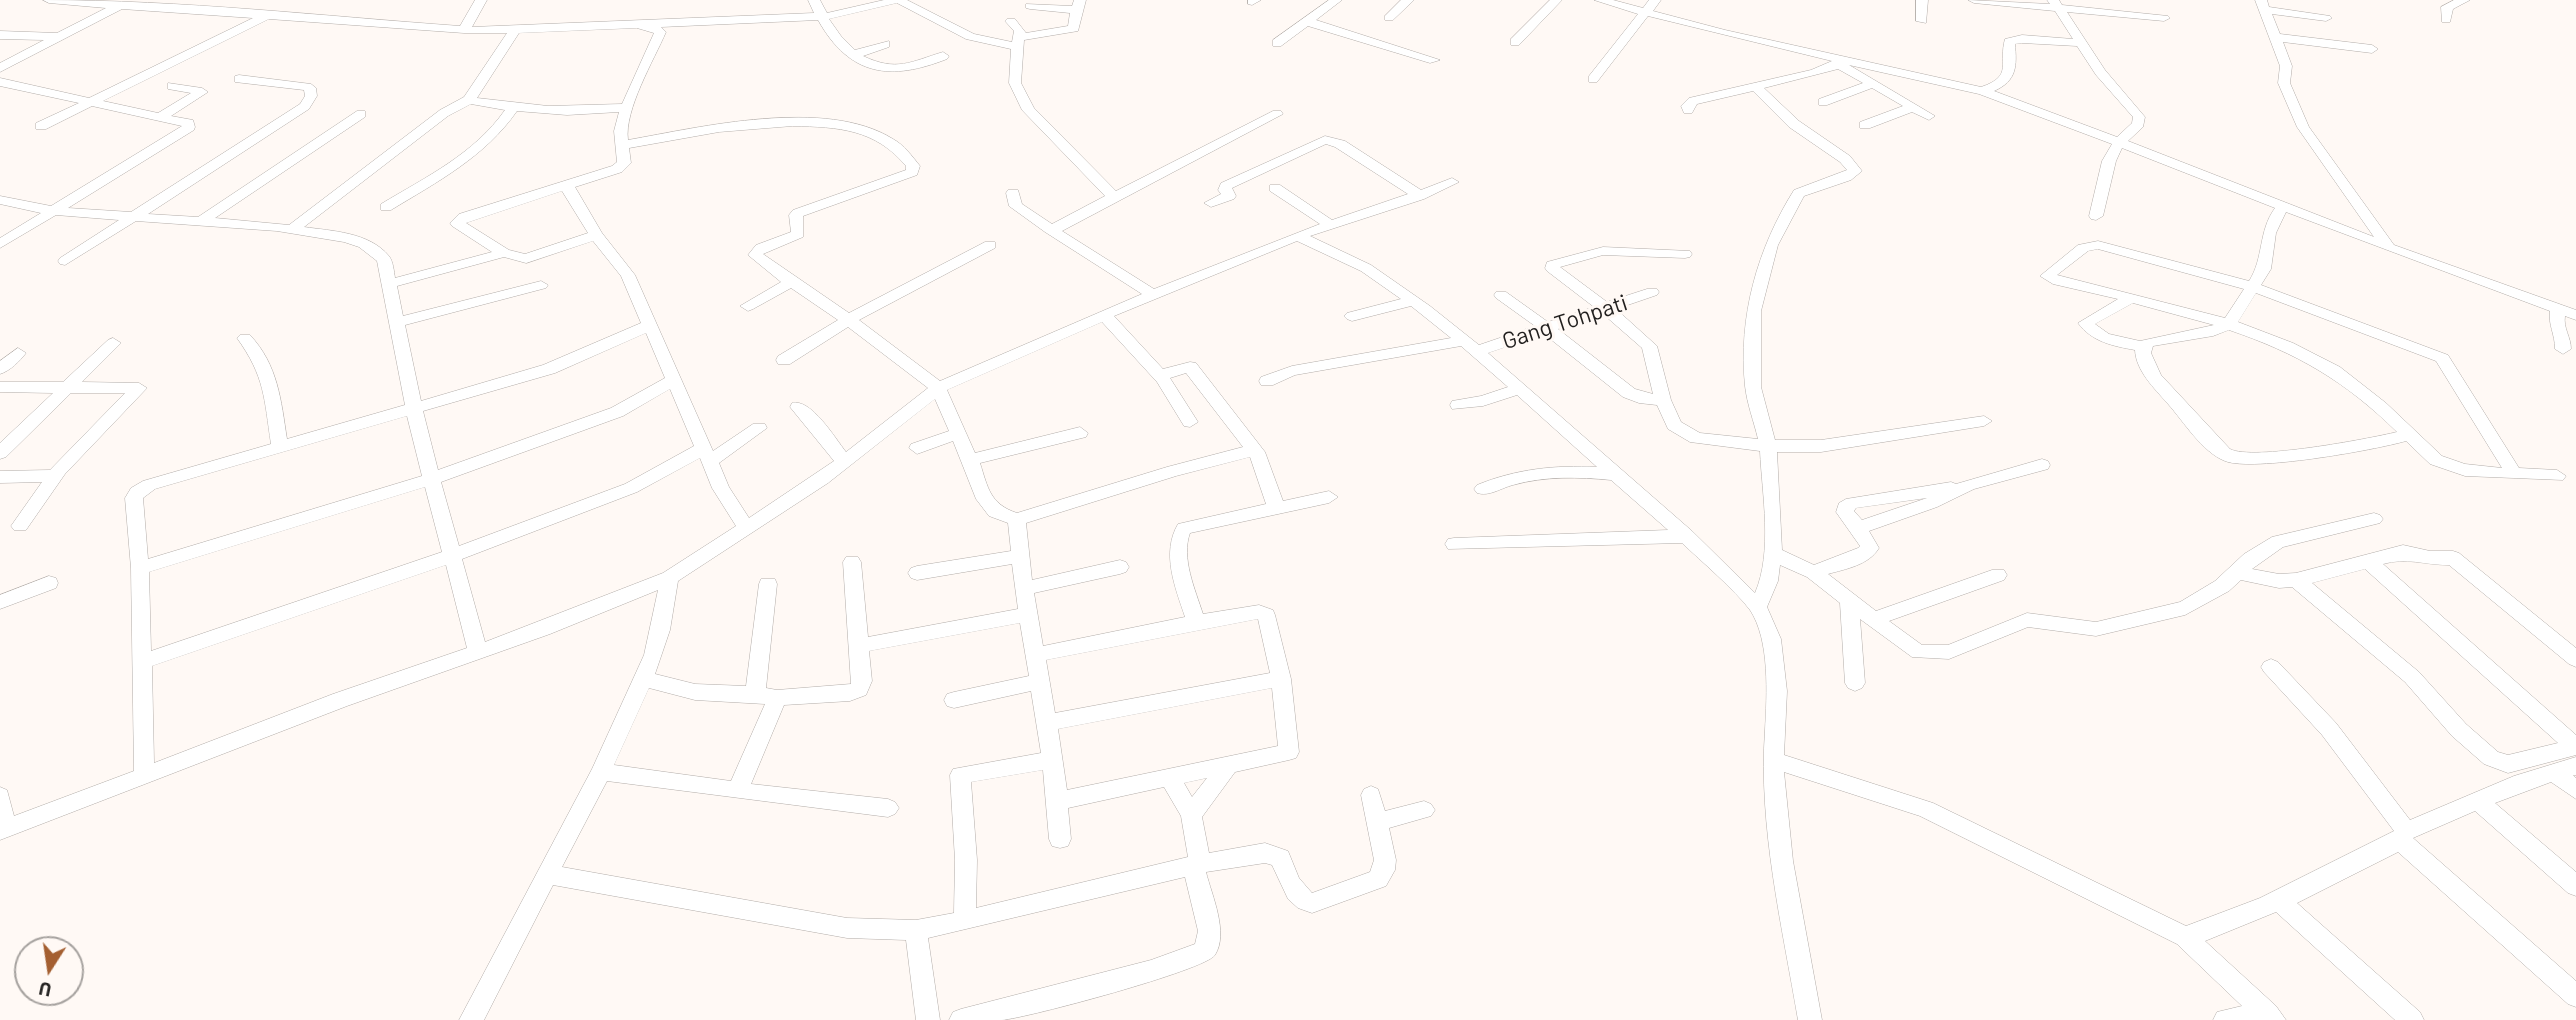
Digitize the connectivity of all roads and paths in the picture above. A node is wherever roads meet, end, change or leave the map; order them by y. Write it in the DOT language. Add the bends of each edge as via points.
graph roads {
  1 [pos="49,0"];
  2 [pos="481,0"];
  3 [pos="814,0"];
  4 [pos="898,0"];
  5 [pos="1336,0"];
  6 [pos="1408,0"];
  7 [pos="1556,0"];
  8 [pos="1600,0"];
  9 [pos="1655,0"];
  10 [pos="1922,0"];
  11 [pos="1974,0"];
  12 [pos="2464,0"];
  13 [pos="118,4"];
  14 [pos="1078,5"];
  15 [pos="2056,5"];
  16 [pos="2263,5"];
  17 [pos="1030,6"];
  18 [pos="273,13"];
  19 [pos="1644,13"];
  20 [pos="820,16"];
  21 [pos="1389,18"];
  22 [pos="2164,18"];
  23 [pos="2326,18"];
  24 [pos="2446,20"];
  25 [pos="1011,21"];
  26 [pos="1922,21"];
  27 [pos="1309,22"];
  28 [pos="464,30"];
  29 [pos="514,32"];
  30 [pos="0,35"];
  31 [pos="62,37"];
  32 [pos="2274,37"];
  33 [pos="1018,42"];
  34 [pos="1515,42"];
  35 [pos="1277,43"];
  36 [pos="2081,43"];
  37 [pos="885,44"];
  38 [pos="2372,49"];
  39 [pos="853,55"];
  40 [pos="943,56"];
  41 [pos="1434,60"];
  42 [pos="1840,61"];
  43 [pos="0,68"];
  44 [pos="239,79"];
  45 [pos="1593,79"];
  46 [pos="0,82"];
  47 [pos="1873,84"];
  48 [pos="172,86"];
  49 [pos="1756,87"];
  50 [pos="1982,91"];
  51 [pos="469,100"];
  52 [pos="89,102"];
  53 [pos="1823,102"];
  54 [pos="627,107"];
  55 [pos="1913,107"];
  56 [pos="512,109"];
  57 [pos="1688,110"];
  58 [pos="360,114"];
  59 [pos="1277,114"];
  60 [pos="1928,116"];
  61 [pos="160,117"];
  62 [pos="1865,125"];
  63 [pos="41,126"];
  64 [pos="2119,142"];
  65 [pos="621,145"];
  66 [pos="1452,182"];
  67 [pos="568,185"];
  68 [pos="1275,188"];
  69 [pos="1013,193"];
  70 [pos="1419,196"];
  71 [pos="1114,197"];
  72 [pos="0,200"];
  73 [pos="1211,203"];
  74 [pos="386,207"];
  75 [pos="2283,207"];
  76 [pos="53,211"];
  77 [pos="2096,216"];
  78 [pos="132,217"];
  79 [pos="200,222"];
  80 [pos="1331,225"];
  81 [pos="292,229"];
  82 [pos="1052,230"];
  83 [pos="596,235"];
  84 [pos="1297,236"];
  85 [pos="0,244"];
  86 [pos="990,245"];
  87 [pos="2389,248"];
  88 [pos="504,253"];
  89 [pos="1685,254"];
  90 [pos="65,261"];
  91 [pos="791,282"];
  92 [pos="389,284"];
  93 [pos="541,285"];
  94 [pos="2253,287"];
  95 [pos="1652,292"];
  96 [pos="1153,295"];
  97 [pos="1501,295"];
  98 [pos="2129,299"];
  99 [pos="1413,301"];
  100 [pos="748,306"];
  101 [pos="2557,308"];
  102 [pos="1607,309"];
  103 [pos="1104,315"];
  104 [pos="2576,315"];
  105 [pos="1352,316"];
  106 [pos="850,321"];
  107 [pos="396,323"];
  108 [pos="2229,324"];
  109 [pos="650,326"];
  110 [pos="1548,329"];
  111 [pos="245,338"];
  112 [pos="113,343"];
  113 [pos="1470,346"];
  114 [pos="2143,346"];
  115 [pos="2563,349"];
  116 [pos="18,353"];
  117 [pos="784,360"];
  118 [pos="0,369"];
  119 [pos="1160,375"];
  120 [pos="673,380"];
  121 [pos="1267,381"];
  122 [pos="69,385"];
  123 [pos="0,387"];
  124 [pos="937,388"];
  125 [pos="1517,389"];
  126 [pos="1663,400"];
  127 [pos="1458,405"];
  128 [pos="799,407"];
  129 [pos="414,408"];
  130 [pos="1984,421"];
  131 [pos="1190,422"];
  132 [pos="759,428"];
  133 [pos="1080,433"];
  134 [pos="957,434"];
  135 [pos="2409,434"];
  136 [pos="279,445"];
  137 [pos="1768,446"];
  138 [pos="917,448"];
  139 [pos="1254,450"];
  140 [pos="0,453"];
  141 [pos="706,454"];
  142 [pos="844,460"];
  143 [pos="970,460"];
  144 [pos="2042,465"];
  145 [pos="2514,472"];
  146 [pos="1616,474"];
  147 [pos="55,476"];
  148 [pos="2557,476"];
  149 [pos="0,477"];
  150 [pos="431,479"];
  151 [pos="1968,485"];
  152 [pos="1483,489"];
  153 [pos="1329,497"];
  154 [pos="1276,507"];
  155 [pos="1017,519"];
  156 [pos="2374,519"];
  157 [pos="20,526"];
  158 [pos="1858,528"];
  159 [pos="747,530"];
  160 [pos="1686,536"];
  161 [pos="1454,544"];
  162 [pos="1773,554"];
  163 [pos="1019,556"];
  164 [pos="451,557"];
  165 [pos="2368,561"];
  166 [pos="852,562"];
  167 [pos="1120,567"];
  168 [pos="140,568"];
  169 [pos="917,572"];
  170 [pos="1813,572"];
  171 [pos="2238,573"];
  172 [pos="1998,575"];
  173 [pos="669,578"];
  174 [pos="2296,580"];
  175 [pos="49,583"];
  176 [pos="768,584"];
  177 [pos="1025,588"];
  178 [pos="1849,601"];
  179 [pos="0,602"];
  180 [pos="1758,607"];
  181 [pos="1028,614"];
  182 [pos="1874,619"];
  183 [pos="1196,622"];
  184 [pos="859,646"];
  185 [pos="478,652"];
  186 [pos="1034,654"];
  187 [pos="2576,659"];
  188 [pos="142,662"];
  189 [pos="2271,667"];
  190 [pos="642,678"];
  191 [pos="1281,680"];
  192 [pos="1040,681"];
  193 [pos="1855,682"];
  194 [pos="755,694"];
  195 [pos="777,698"];
  196 [pos="954,700"];
  197 [pos="1049,722"];
  198 [pos="1054,760"];
  199 [pos="1773,760"];
  200 [pos="1228,766"];
  201 [pos="2576,766"];
  202 [pos="601,772"];
  203 [pos="2555,773"];
  204 [pos="144,776"];
  205 [pos="1170,778"];
  206 [pos="2576,790"];
  207 [pos="737,791"];
  208 [pos="1371,794"];
  209 [pos="0,796"];
  210 [pos="1059,801"];
  211 [pos="2478,801"];
  212 [pos="888,808"];
  213 [pos="1424,810"];
  214 [pos="1191,815"];
  215 [pos="1378,822"];
  216 [pos="2,830"];
  217 [pos="2403,835"];
  218 [pos="1060,839"];
  219 [pos="1196,864"];
  220 [pos="547,874"];
  221 [pos="2576,886"];
  222 [pos="2278,900"];
  223 [pos="965,921"];
  224 [pos="916,929"];
  225 [pos="2185,937"];
  226 [pos="2576,996"];
  227 [pos="2271,1017"];
  228 [pos="471,1020"];
  229 [pos="928,1020"];
  230 [pos="961,1020"];
  231 [pos="1810,1020"];
  232 [pos="2225,1020"];
  233 [pos="2412,1020"];
  1 -- 13 [label="street"];
  2 -- 28 [label="street"];
  3 -- 20 [label="street"];
  4 -- 20 [label="street"];
  4 -- 33 [label="street" via="966,37 996,46"];
  5 -- 27 [label="street"];
  6 -- 21 [label="street"];
  7 -- 34 [label="street"];
  8 -- 19 [label="street"];
  9 -- 19 [label="street"];
  10 -- 26 [label="street"];
  11 -- 15 [label="street"];
  12 -- 24 [label="street" via="2446,7"];
  13 -- 18 [label="street"];
  13 -- 31 [label="street"];
  14 -- 17 [label="street"];
  14 -- 33 [label="street" via="1074,29"];
  15 -- 22 [label="street"];
  15 -- 36 [label="street"];
  16 -- 23 [label="street"];
  16 -- 32 [label="street"];
  18 -- 28 [label="street"];
  18 -- 52 [label="street"];
  19 -- 42 [label="street"];
  19 -- 45 [label="street"];
  20 -- 29 [label="street"];
  20 -- 39 [label="street"];
  25 -- 33 [label="street" via="1017,24"];
  27 -- 35 [label="street"];
  27 -- 41 [label="street"];
  28 -- 29 [label="street"];
  29 -- 51 [label="street"];
  29 -- 54 [label="street" via="660,30"];
  30 -- 31 [label="street"];
  31 -- 43 [label="street"];
  32 -- 38 [label="street"];
  32 -- 87 [label="street" via="2286,66 2284,83 2303,127"];
  33 -- 71 [label="street" via="1015,83 1028,110"];
  36 -- 50 [label="street" via="2009,42 2007,81"];
  36 -- 64 [label="street" via="2139,117 2138,124"];
  37 -- 39 [label="street"];
  39 -- 40 [label="street" via="880,67 900,69"];
  42 -- 47 [label="street"];
  42 -- 49 [label="street" via="1815,73"];
  42 -- 50 [label="street"];
  44 -- 78 [label="street" via="307,87 310,101"];
  46 -- 52 [label="street"];
  47 -- 53 [label="street"];
  47 -- 55 [label="street"];
  48 -- 61 [label="street" via="202,92"];
  49 -- 57 [label="street" via="1693,101"];
  49 -- 137 [label="street" via="1794,124 1855,171 1799,193 1771,245 1753,312 1753,387"];
  50 -- 64 [label="street"];
  51 -- 56 [label="street"];
  51 -- 81 [label="street" via="444,113"];
  52 -- 61 [label="street"];
  52 -- 63 [label="street"];
  54 -- 56 [label="street" via="587,112"];
  54 -- 65 [label="street"];
  55 -- 60 [label="street"];
  55 -- 62 [label="street"];
  56 -- 74 [label="street" via="474,151"];
  58 -- 79 [label="street"];
  59 -- 71 [label="street"];
  61 -- 76 [label="street" via="189,127"];
  64 -- 75 [label="street"];
  64 -- 77 [label="street"];
  65 -- 67 [label="street" via="622,166"];
  65 -- 91 [label="street" via="777,122 857,129 894,145 913,166 912,172 798,213 800,232 796,236 757,251 756,258"];
  66 -- 70 [label="street"];
  67 -- 83 [label="street"];
  67 -- 88 [label="street" via="457,223"];
  68 -- 80 [label="street"];
  69 -- 82 [label="street" via="1016,206"];
  70 -- 73 [label="street" via="1340,144 1325,140 1226,186 1229,196"];
  70 -- 80 [label="street"];
  71 -- 82 [label="street"];
  72 -- 76 [label="street"];
  75 -- 87 [label="street"];
  75 -- 94 [label="street" via="2269,233 2264,270"];
  76 -- 78 [label="street"];
  76 -- 85 [label="street"];
  78 -- 79 [label="street"];
  78 -- 90 [label="street"];
  79 -- 81 [label="street"];
  80 -- 84 [label="street"];
  81 -- 92 [label="street" via="364,244 384,259"];
  82 -- 96 [label="street"];
  83 -- 88 [label="street" via="526,258"];
  83 -- 109 [label="street" via="628,275"];
  84 -- 96 [label="street"];
  84 -- 99 [label="street" via="1366,268"];
  86 -- 106 [label="street"];
  87 -- 101 [label="street"];
  88 -- 92 [label="street"];
  89 -- 102 [label="street" via="1604,251 1553,264 1552,268"];
  91 -- 100 [label="street"];
  91 -- 106 [label="street"];
  92 -- 107 [label="street"];
  93 -- 107 [label="street"];
  94 -- 98 [label="street" via="2098,245 2089,245 2047,276"];
  94 -- 108 [label="street"];
  94 -- 145 [label="street" via="2442,358"];
  95 -- 102 [label="street, Gang Tohpati"];
  96 -- 103 [label="street"];
  97 -- 110 [label="street"];
  98 -- 108 [label="street"];
  98 -- 114 [label="street" via="2086,323 2105,337"];
  99 -- 105 [label="street"];
  99 -- 113 [label="street"];
  101 -- 104 [label="street"];
  101 -- 115 [label="street"];
  102 -- 110 [label="street, Gang Tohpati"];
  102 -- 126 [label="street" via="1649,346"];
  103 -- 119 [label="street"];
  103 -- 124 [label="street"];
  106 -- 117 [label="street"];
  106 -- 124 [label="street"];
  107 -- 129 [label="street"];
  108 -- 114 [label="street"];
  108 -- 135 [label="street" via="2319,361"];
  109 -- 120 [label="street"];
  109 -- 129 [label="street" via="548,369"];
  110 -- 113 [label="street, Gang Tohpati"];
  110 -- 126 [label="street" via="1629,393"];
  111 -- 136 [label="street" via="266,367"];
  112 -- 122 [label="street"];
  113 -- 121 [label="street, Gang Tohpati" via="1292,372"];
  113 -- 125 [label="street"];
  114 -- 135 [label="street" via="2145,362 2160,384 2232,458 2295,454"];
  116 -- 118 [label="street"];
  119 -- 131 [label="street"];
  119 -- 139 [label="street" via="1190,367"];
  120 -- 141 [label="street"];
  120 -- 150 [label="street" via="617,412"];
  122 -- 123 [label="street"];
  122 -- 140 [label="street"];
  122 -- 147 [label="street" via="139,387"];
  124 -- 134 [label="street"];
  124 -- 142 [label="street"];
  125 -- 127 [label="street"];
  125 -- 146 [label="street"];
  126 -- 137 [label="street" via="1674,425 1696,438"];
  128 -- 142 [label="street"];
  129 -- 136 [label="street"];
  129 -- 150 [label="street"];
  130 -- 137 [label="street" via="1838,445"];
  132 -- 141 [label="street"];
  133 -- 143 [label="street"];
  134 -- 138 [label="street"];
  134 -- 143 [label="street"];
  135 -- 145 [label="street" via="2448,467"];
  136 -- 168 [label="street" via="137,492"];
  137 -- 162 [label="street"];
  139 -- 154 [label="street"];
  139 -- 155 [label="street"];
  141 -- 159 [label="street"];
  141 -- 164 [label="street" via="629,491"];
  142 -- 159 [label="street"];
  143 -- 155 [label="street" via="989,507"];
  144 -- 151 [label="street"];
  145 -- 148 [label="street"];
  146 -- 152 [label="street" via="1566,471 1513,478"];
  146 -- 160 [label="street"];
  147 -- 149 [label="street"];
  147 -- 157 [label="street"];
  150 -- 164 [label="street"];
  150 -- 168 [label="street"];
  151 -- 158 [label="street"];
  151 -- 158 [label="street" via="1852,503 1845,512"];
  153 -- 154 [label="street"];
  154 -- 183 [label="street" via="1196,524 1179,534 1178,558"];
  155 -- 163 [label="street"];
  156 -- 171 [label="street" via="2278,542 2250,559"];
  158 -- 170 [label="street" via="1870,548 1867,552"];
  159 -- 173 [label="street"];
  160 -- 161 [label="street"];
  160 -- 180 [label="street"];
  162 -- 170 [label="street"];
  162 -- 180 [label="street" via="1769,582"];
  163 -- 169 [label="street"];
  163 -- 177 [label="street"];
  164 -- 185 [label="street"];
  164 -- 188 [label="street"];
  165 -- 174 [label="street"];
  165 -- 174 [label="street" via="2576,747 2508,764 2491,758 2412,677"];
  165 -- 187 [label="street" via="2403,552 2453,558"];
  166 -- 184 [label="street"];
  167 -- 177 [label="street"];
  168 -- 188 [label="street"];
  170 -- 178 [label="street"];
  171 -- 174 [label="street"];
  171 -- 182 [label="street" via="2185,608 2096,629 2027,620 1949,652 1919,652"];
  172 -- 182 [label="street"];
  173 -- 185 [label="street"];
  173 -- 190 [label="street" via="662,630"];
  175 -- 179 [label="street"];
  176 -- 194 [label="street"];
  177 -- 181 [label="street"];
  178 -- 182 [label="street"];
  178 -- 193 [label="street"];
  180 -- 199 [label="street" via="1771,639 1777,691"];
  181 -- 184 [label="street"];
  181 -- 186 [label="street"];
  183 -- 186 [label="street"];
  183 -- 191 [label="street" via="1259,612 1266,615"];
  184 -- 195 [label="street" via="859,689"];
  185 -- 204 [label="street"];
  186 -- 192 [label="street"];
  188 -- 204 [label="street"];
  189 -- 217 [label="street" via="2329,730"];
  190 -- 194 [label="street" via="695,692"];
  190 -- 202 [label="street"];
  191 -- 197 [label="street"];
  191 -- 200 [label="street" via="1289,752"];
  192 -- 196 [label="street"];
  192 -- 197 [label="street"];
  194 -- 195 [label="street"];
  195 -- 207 [label="street"];
  197 -- 198 [label="street"];
  198 -- 210 [label="street"];
  198 -- 223 [label="street" via="960,775"];
  199 -- 225 [label="street" via="1926,809"];
  199 -- 231 [label="street" via="1782,861"];
  200 -- 205 [label="street"];
  200 -- 214 [label="street"];
  201 -- 203 [label="street"];
  202 -- 207 [label="street"];
  202 -- 220 [label="street"];
  203 -- 206 [label="street"];
  203 -- 211 [label="street"];
  204 -- 216 [label="street"];
  205 -- 210 [label="street"];
  205 -- 214 [label="street"];
  207 -- 212 [label="street"];
  208 -- 215 [label="street"];
  209 -- 216 [label="street"];
  210 -- 218 [label="street"];
  211 -- 217 [label="street"];
  211 -- 221 [label="street"];
  213 -- 215 [label="street"];
  214 -- 219 [label="street"];
  215 -- 219 [label="street" via="1385,860 1378,879 1312,903 1298,897 1274,854"];
  217 -- 222 [label="street"];
  217 -- 226 [label="street"];
  219 -- 223 [label="street"];
  219 -- 230 [label="street" via="1209,932 1201,954"];
  220 -- 224 [label="street" via="847,928"];
  220 -- 228 [label="street"];
  222 -- 225 [label="street"];
  222 -- 233 [label="street"];
  223 -- 224 [label="street"];
  224 -- 229 [label="street"];
  225 -- 227 [label="street"];
  227 -- 232 [label="street"];
}
